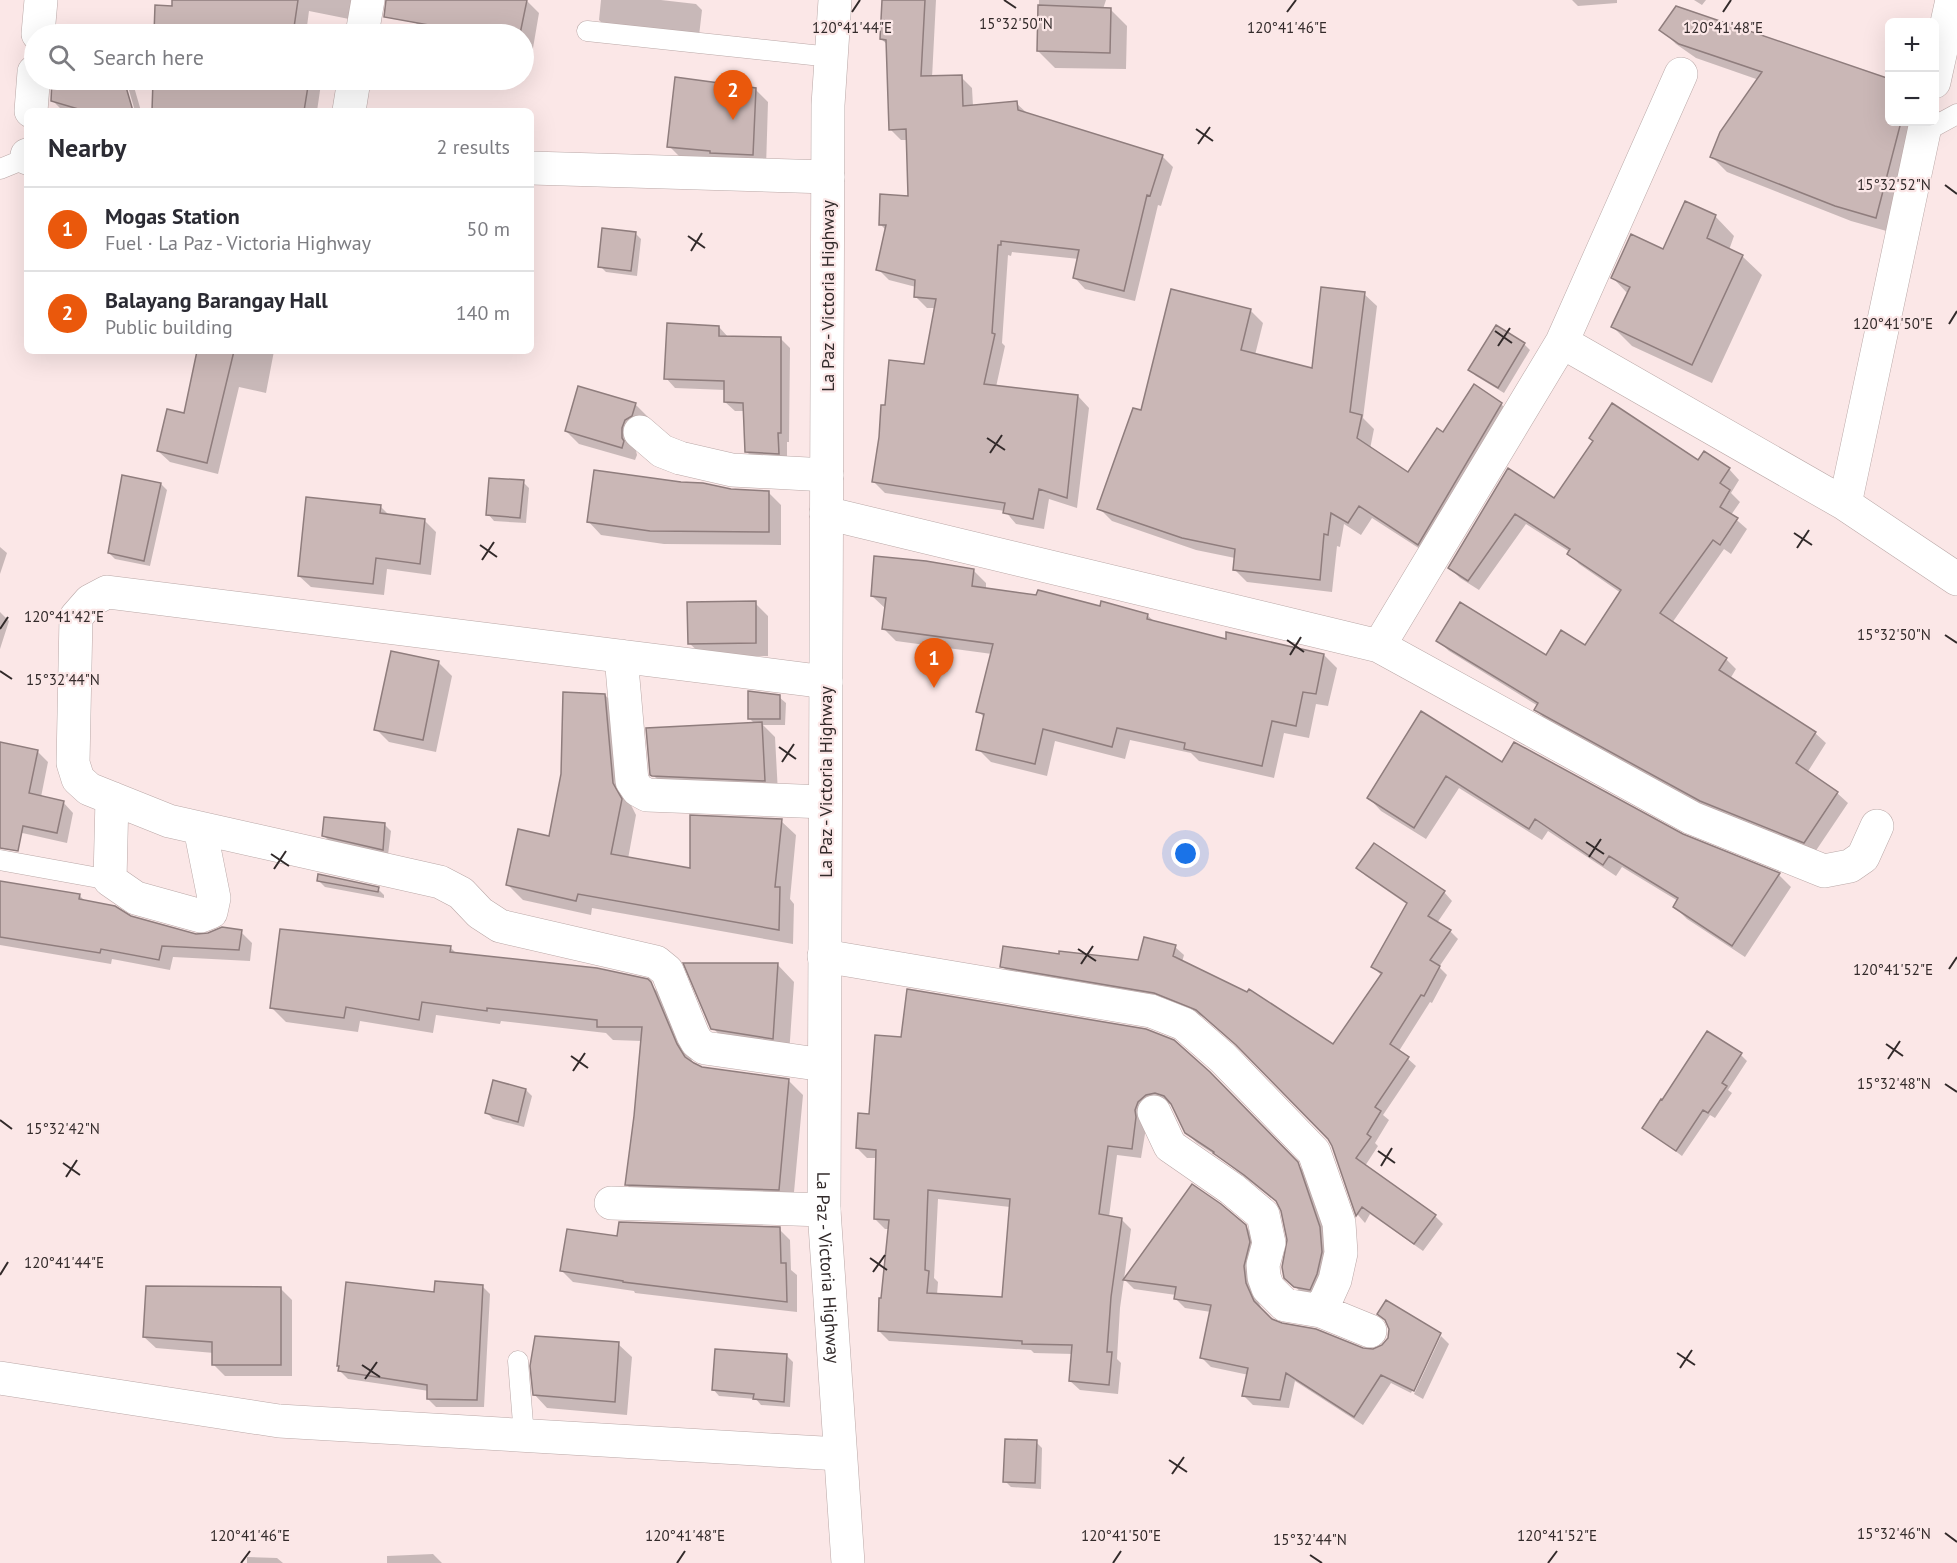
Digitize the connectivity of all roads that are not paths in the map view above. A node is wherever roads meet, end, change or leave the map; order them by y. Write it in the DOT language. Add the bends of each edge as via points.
graph roads {
  1 [pos="41,0"];
  2 [pos="368,0"];
  3 [pos="835,0"];
  4 [pos="1952,0"];
  5 [pos="39,24"];
  6 [pos="364,24"];
  7 [pos="587,32"];
  8 [pos="831,57"];
  9 [pos="1937,72"];
  10 [pos="1681,74"];
  11 [pos="33,90"];
  12 [pos="352,90"];
  13 [pos="31,108"];
  14 [pos="349,108"];
  15 [pos="1957,114"];
  16 [pos="1925,127"];
  17 [pos="24,158"];
  18 [pos="534,168"];
  19 [pos="0,170"];
  20 [pos="828,177"];
  21 [pos="1562,342"];
  22 [pos="640,432"];
  23 [pos="827,475"];
  24 [pos="1845,504"];
  25 [pos="826,513"];
  26 [pos="1957,579"];
  27 [pos="1379,646"];
  28 [pos="621,656"];
  29 [pos="826,681"];
  30 [pos="111,798"];
  31 [pos="825,802"];
  32 [pos="1877,826"];
  33 [pos="200,828"];
  34 [pos="0,860"];
  35 [pos="110,880"];
  36 [pos="824,956"];
  37 [pos="824,1065"];
  38 [pos="1154,1112"];
  39 [pos="611,1203"];
  40 [pos="824,1210"];
  41 [pos="1322,1311"];
  42 [pos="1370,1330"];
  43 [pos="518,1361"];
  44 [pos="0,1378"];
  45 [pos="524,1436"];
  46 [pos="840,1454"];
  47 [pos="848,1563"];
  1 -- 5 [label="street"];
  2 -- 6 [label="street"];
  3 -- 8 [label="street, La Paz - Victoria Highway"];
  4 -- 9 [label="street"];
  7 -- 8 [label="lane"];
  8 -- 20 [label="street, La Paz - Victoria Highway"];
  10 -- 21 [label="street"];
  11 -- 13 [label="street"];
  12 -- 14 [label="street"];
  15 -- 16 [label="lane"];
  16 -- 24 [label="street"];
  17 -- 19 [label="lane"];
  18 -- 20 [label="street"];
  20 -- 23 [label="street, La Paz - Victoria Highway"];
  21 -- 24 [label="street"];
  21 -- 27 [label="street"];
  22 -- 23 [label="street" via="662,451 732,470"];
  23 -- 25 [label="street, La Paz - Victoria Highway"];
  24 -- 26 [label="street"];
  25 -- 27 [label="street"];
  25 -- 29 [label="street, La Paz - Victoria Highway"];
  27 -- 32 [label="street" via="1692,818 1824,871 1850,866 1863,857"];
  28 -- 29 [label="street"];
  28 -- 30 [label="street" via="107,592 90,601 76,617 73,763 78,779 88,789"];
  28 -- 31 [label="street" via="632,780 638,790 647,795"];
  29 -- 31 [label="street, La Paz - Victoria Highway"];
  30 -- 33 [label="street" via="169,821"];
  30 -- 35 [label="street"];
  31 -- 36 [label="street, La Paz - Victoria Highway"];
  33 -- 35 [label="street" via="214,898 211,912 201,916 136,898"];
  33 -- 37 [label="street" via="440,882 461,893 500,926 656,962 667,971 693,1035 705,1048"];
  34 -- 35 [label="lane"];
  36 -- 37 [label="street, La Paz - Victoria Highway"];
  36 -- 41 [label="street" via="1151,1011 1184,1024 1223,1058 1314,1152 1339,1223 1341,1253"];
  37 -- 40 [label="street, La Paz - Victoria Highway"];
  38 -- 41 [label="street" via="1170,1146 1263,1215 1269,1243 1263,1265 1268,1288 1285,1305"];
  39 -- 40 [label="street"];
  40 -- 46 [label="street, La Paz - Victoria Highway"];
  41 -- 42 [label="street"];
  43 -- 45 [label="lane"];
  44 -- 45 [label="street" via="279,1421"];
  45 -- 46 [label="street"];
  46 -- 47 [label="street, La Paz - Victoria Highway"];
}
